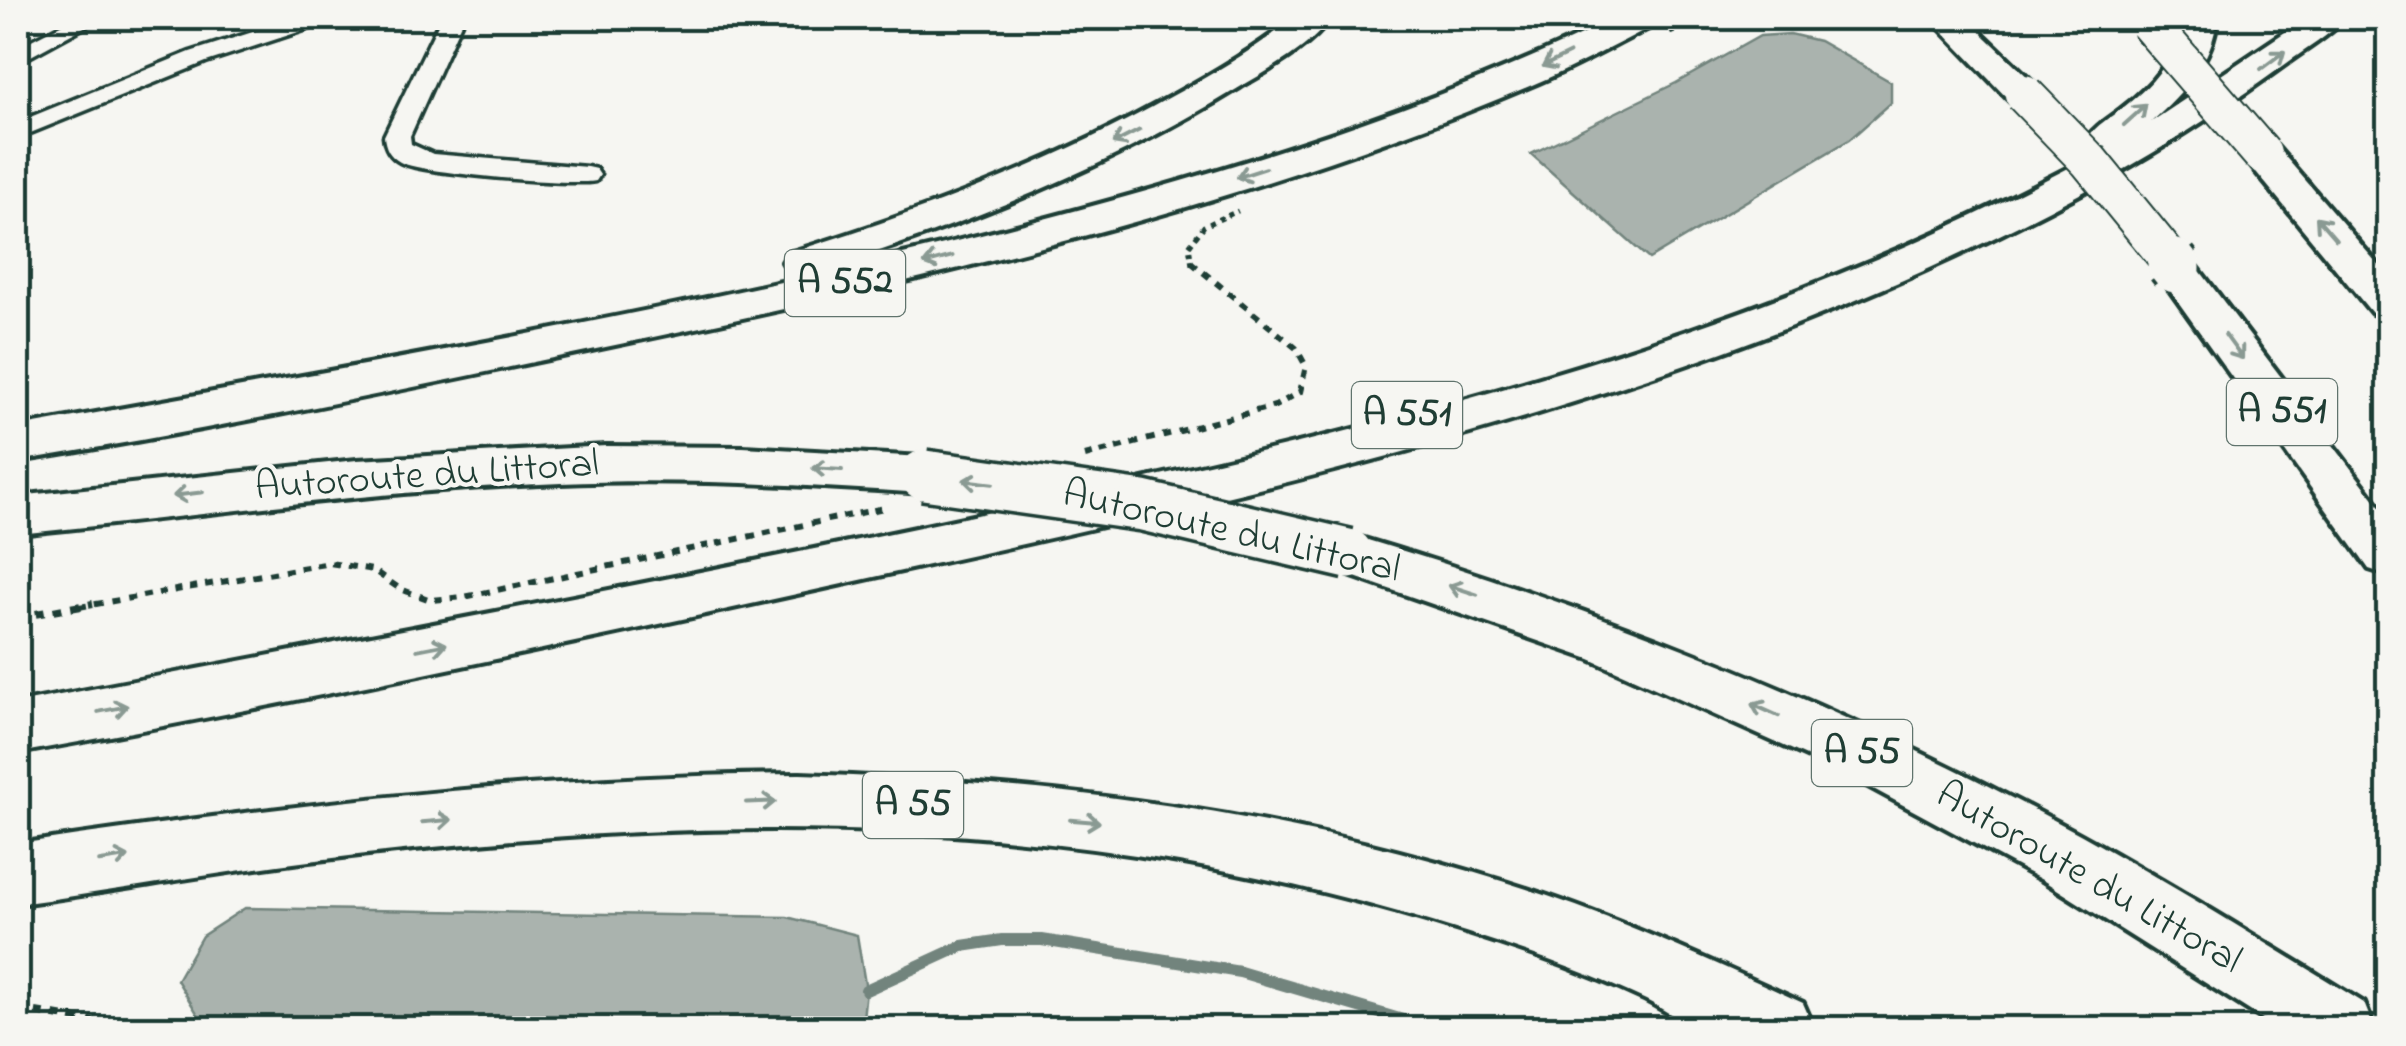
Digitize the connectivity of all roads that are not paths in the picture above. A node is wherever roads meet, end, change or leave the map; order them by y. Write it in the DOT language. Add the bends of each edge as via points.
graph roads {
  1 [pos="90,18"];
  2 [pos="318,18"];
  3 [pos="452,18"];
  4 [pos="1314,18"];
  5 [pos="1946,18"];
  6 [pos="2200,18"];
  7 [pos="2328,18"];
  8 [pos="2146,20"];
  9 [pos="1651,28"];
  10 [pos="18,56"];
  11 [pos="18,131"];
  12 [pos="587,175"];
  13 [pos="2388,303"];
  14 [pos="18,442"];
  15 [pos="18,515"];
  16 [pos="2388,555"];
  17 [pos="770,580"];
  18 [pos="18,728"];
  19 [pos="18,874"];
  20 [pos="1778,1028"];
  21 [pos="2338,1028"];
  1 -- 10 [label="street"];
  2 -- 11 [label="street" via="198,57"];
  3 -- 12 [label="street" via="397,136 398,148 433,162"];
  4 -- 14 [label="highway, A 552, one-way" via="1235,75 1100,150 809,261 559,326"];
  5 -- 16 [label="highway, A 551, one-way, bridge" via="2089,161"];
  17 -- 6 [label="highway, A 551, one-way" via="1460,400 1630,350 1832,276 2024,187 2119,129 2188,62"];
  17 -- 7 [label="highway, one-way" via="1336,453 1764,322 1953,242 2134,150 2264,68"];
  13 -- 8 [label="highway, one-way, bridge"];
  9 -- 14 [label="highway, A 552, one-way" via="1192,192 866,279 615,334"];
  21 -- 15 [label="highway, Autoroute du Littoral / A 55, one-way, bridge" via="2028,839 1872,758 1574,628 1348,554 1144,506 911,490 731,465 563,465 210,491"];
  18 -- 17 [label="highway, one-way"];
  19 -- 20 [label="highway, A 55, one-way" via="304,834 550,810 798,801 913,805 1100,822 1246,843 1341,866 1470,900 1571,937"];
}
